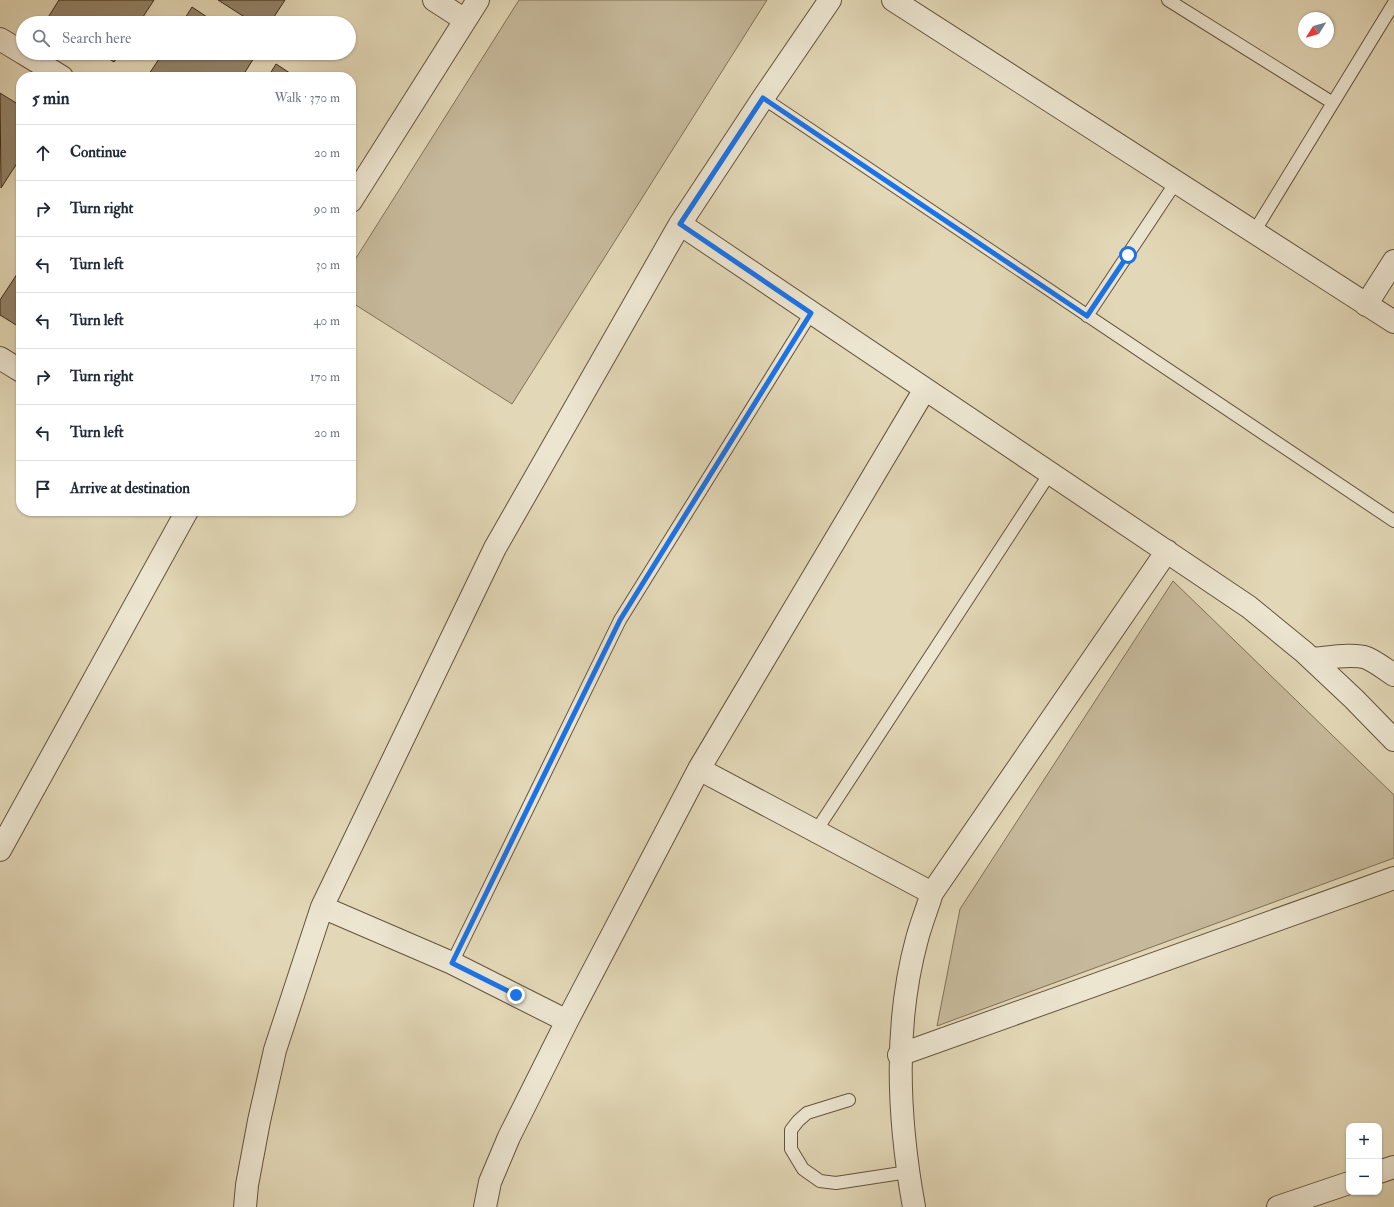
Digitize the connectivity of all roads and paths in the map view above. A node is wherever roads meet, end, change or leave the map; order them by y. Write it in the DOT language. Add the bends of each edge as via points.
graph roads {
  1 [pos="434,0"];
  2 [pos="478,0"];
  3 [pos="830,0"];
  4 [pos="893,0"];
  5 [pos="1168,0"];
  6 [pos="1394,3"];
  7 [pos="465,20"];
  8 [pos="0,39"];
  9 [pos="16,49"];
  10 [pos="34,60"];
  11 [pos="54,72"];
  12 [pos="763,98"];
  13 [pos="1333,103"];
  14 [pos="1176,182"];
  15 [pos="356,193"];
  16 [pos="680,224"];
  17 [pos="1254,232"];
  18 [pos="1394,261"];
  19 [pos="1366,305"];
  20 [pos="811,313"];
  21 [pos="1087,316"];
  22 [pos="1394,322"];
  23 [pos="0,358"];
  24 [pos="16,368"];
  25 [pos="925,389"];
  26 [pos="1050,473"];
  27 [pos="184,516"];
  28 [pos="1394,521"];
  29 [pos="1167,551"];
  30 [pos="1312,659"];
  31 [pos="1394,675"];
  32 [pos="1394,740"];
  33 [pos="699,769"];
  34 [pos="816,831"];
  35 [pos="0,850"];
  36 [pos="1394,878"];
  37 [pos="932,894"];
  38 [pos="322,907"];
  39 [pos="452,963"];
  40 [pos="567,1021"];
  41 [pos="899,1055"];
  42 [pos="849,1100"];
  43 [pos="1394,1167"];
  44 [pos="1382,1171"];
  45 [pos="908,1172"];
  46 [pos="1346,1184"];
  47 [pos="1288,1206"];
  48 [pos="245,1207"];
  49 [pos="485,1207"];
  50 [pos="914,1207"];
  1 -- 7 [label="street"];
  2 -- 7 [label="street"];
  3 -- 12 [label="street"];
  4 -- 14 [label="street"];
  5 -- 13 [label="lane"];
  6 -- 13 [label="lane"];
  7 -- 15 [label="street"];
  8 -- 9 [label="street"];
  10 -- 11 [label="street"];
  12 -- 16 [label="street"];
  12 -- 21 [label="lane"];
  13 -- 17 [label="lane"];
  14 -- 17 [label="street"];
  14 -- 21 [label="lane"];
  16 -- 20 [label="street"];
  16 -- 38 [label="street" via="495,548"];
  17 -- 19 [label="street"];
  18 -- 19 [label="street"];
  19 -- 22 [label="street"];
  20 -- 25 [label="street"];
  20 -- 39 [label="lane" via="620,620"];
  21 -- 28 [label="lane"];
  23 -- 24 [label="street"];
  25 -- 26 [label="street"];
  25 -- 33 [label="street"];
  26 -- 29 [label="street"];
  26 -- 34 [label="lane"];
  27 -- 35 [label="street"];
  29 -- 30 [label="street" via="1249,607"];
  29 -- 37 [label="street"];
  30 -- 31 [label="street" via="1350,656 1365,658"];
  30 -- 32 [label="street"];
  33 -- 34 [label="street"];
  33 -- 40 [label="street"];
  34 -- 37 [label="street"];
  36 -- 41 [label="street"];
  37 -- 41 [label="street" via="917,939 906,989"];
  38 -- 39 [label="street"];
  38 -- 48 [label="street" via="274,1050 247,1185"];
  39 -- 40 [label="street"];
  40 -- 49 [label="street" via="509,1137 490,1182"];
  41 -- 45 [label="street"];
  42 -- 45 [label="lane" via="807,1113 791,1130 791,1149 803,1169 820,1181 836,1183"];
  43 -- 44 [label="street"];
  45 -- 50 [label="street"];
  46 -- 47 [label="street"];
}
